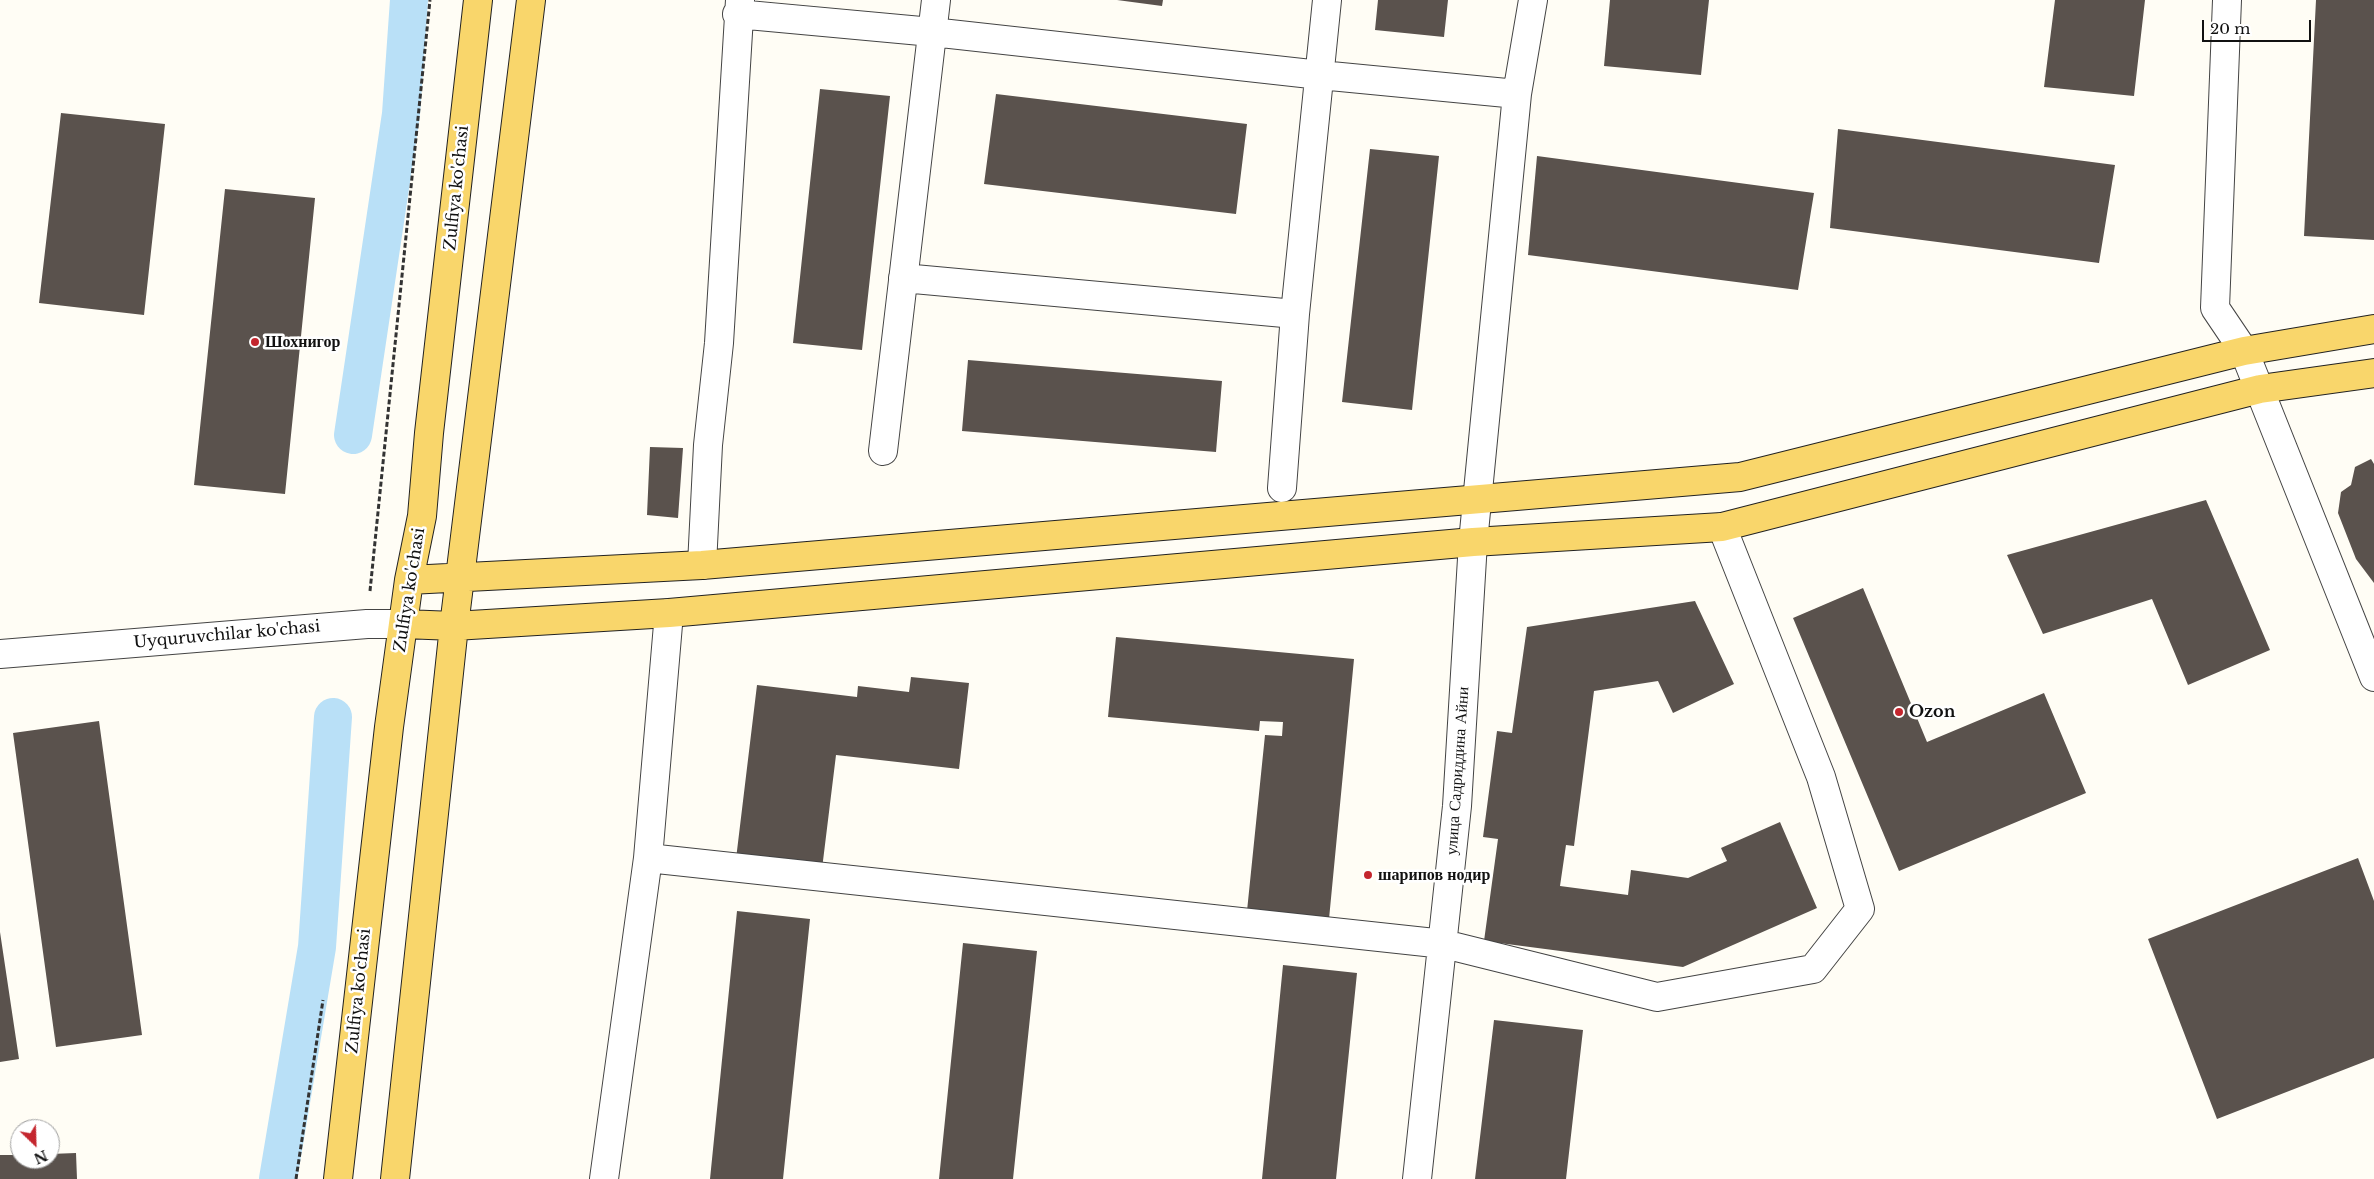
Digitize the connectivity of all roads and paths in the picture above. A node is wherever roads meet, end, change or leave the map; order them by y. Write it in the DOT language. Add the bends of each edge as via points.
graph roads {
  1 [pos="478,0"];
  2 [pos="531,0"];
  3 [pos="936,0"];
  4 [pos="1327,0"];
  5 [pos="1533,0"];
  6 [pos="2227,0"];
  7 [pos="738,7"];
  8 [pos="932,32"];
  9 [pos="1320,75"];
  10 [pos="1517,94"];
  11 [pos="903,278"];
  12 [pos="1296,314"];
  13 [pos="2374,329"];
  14 [pos="2244,351"];
  15 [pos="2374,373"];
  16 [pos="2260,389"];
  17 [pos="883,450"];
  18 [pos="1282,488"];
  19 [pos="1722,527"];
  20 [pos="1473,542"];
  21 [pos="702,565"];
  22 [pos="462,578"];
  23 [pos="409,580"];
  24 [pos="669,613"];
  25 [pos="404,624"];
  26 [pos="454,626"];
  27 [pos="0,654"];
  28 [pos="2374,677"];
  29 [pos="648,858"];
  30 [pos="1444,944"];
  31 [pos="338,1179"];
  32 [pos="395,1179"];
  33 [pos="604,1179"];
  34 [pos="1417,1179"];
  1 -- 23 [label="main road, Zulfiya ko'chasi" via="422,516"];
  2 -- 22 [label="main road"];
  3 -- 8 [label="street"];
  4 -- 9 [label="street"];
  5 -- 10 [label="street, улица Садриддина Айни"];
  6 -- 14 [label="street" via="2215,308"];
  7 -- 8 [label="street"];
  7 -- 21 [label="street" via="719,343 708,445"];
  8 -- 9 [label="street"];
  8 -- 11 [label="street"];
  9 -- 10 [label="street"];
  9 -- 12 [label="street"];
  10 -- 20 [label="street, улица Садриддина Айни"];
  11 -- 12 [label="street"];
  11 -- 17 [label="street"];
  12 -- 18 [label="street"];
  13 -- 14 [label="main road"];
  14 -- 16 [label="street"];
  14 -- 21 [label="main road" via="1740,477"];
  15 -- 16 [label="main road, Uyquruvchilar ko'chasi"];
  16 -- 19 [label="main road, Uyquruvchilar ko'chasi"];
  16 -- 28 [label="street"];
  19 -- 20 [label="main road, Uyquruvchilar ko'chasi"];
  19 -- 30 [label="street" via="1820,777 1860,909 1813,969 1657,997"];
  20 -- 24 [label="main road, Uyquruvchilar ko'chasi"];
  20 -- 30 [label="street, улица Садриддина Айни" via="1457,806"];
  21 -- 22 [label="main road"];
  22 -- 23 [label="main road"];
  22 -- 26 [label="main road"];
  23 -- 25 [label="main road, Zulfiya ko'chasi"];
  24 -- 26 [label="main road, Uyquruvchilar ko'chasi"];
  24 -- 29 [label="street"];
  25 -- 26 [label="main road, Uyquruvchilar ko'chasi"];
  25 -- 27 [label="street, Uyquruvchilar ko'chasi" via="367,624"];
  25 -- 31 [label="main road, Zulfiya ko'chasi" via="389,727"];
  26 -- 32 [label="main road"];
  29 -- 30 [label="street"];
  29 -- 33 [label="street"];
  30 -- 34 [label="street, улица Садриддина Айни"];
}
